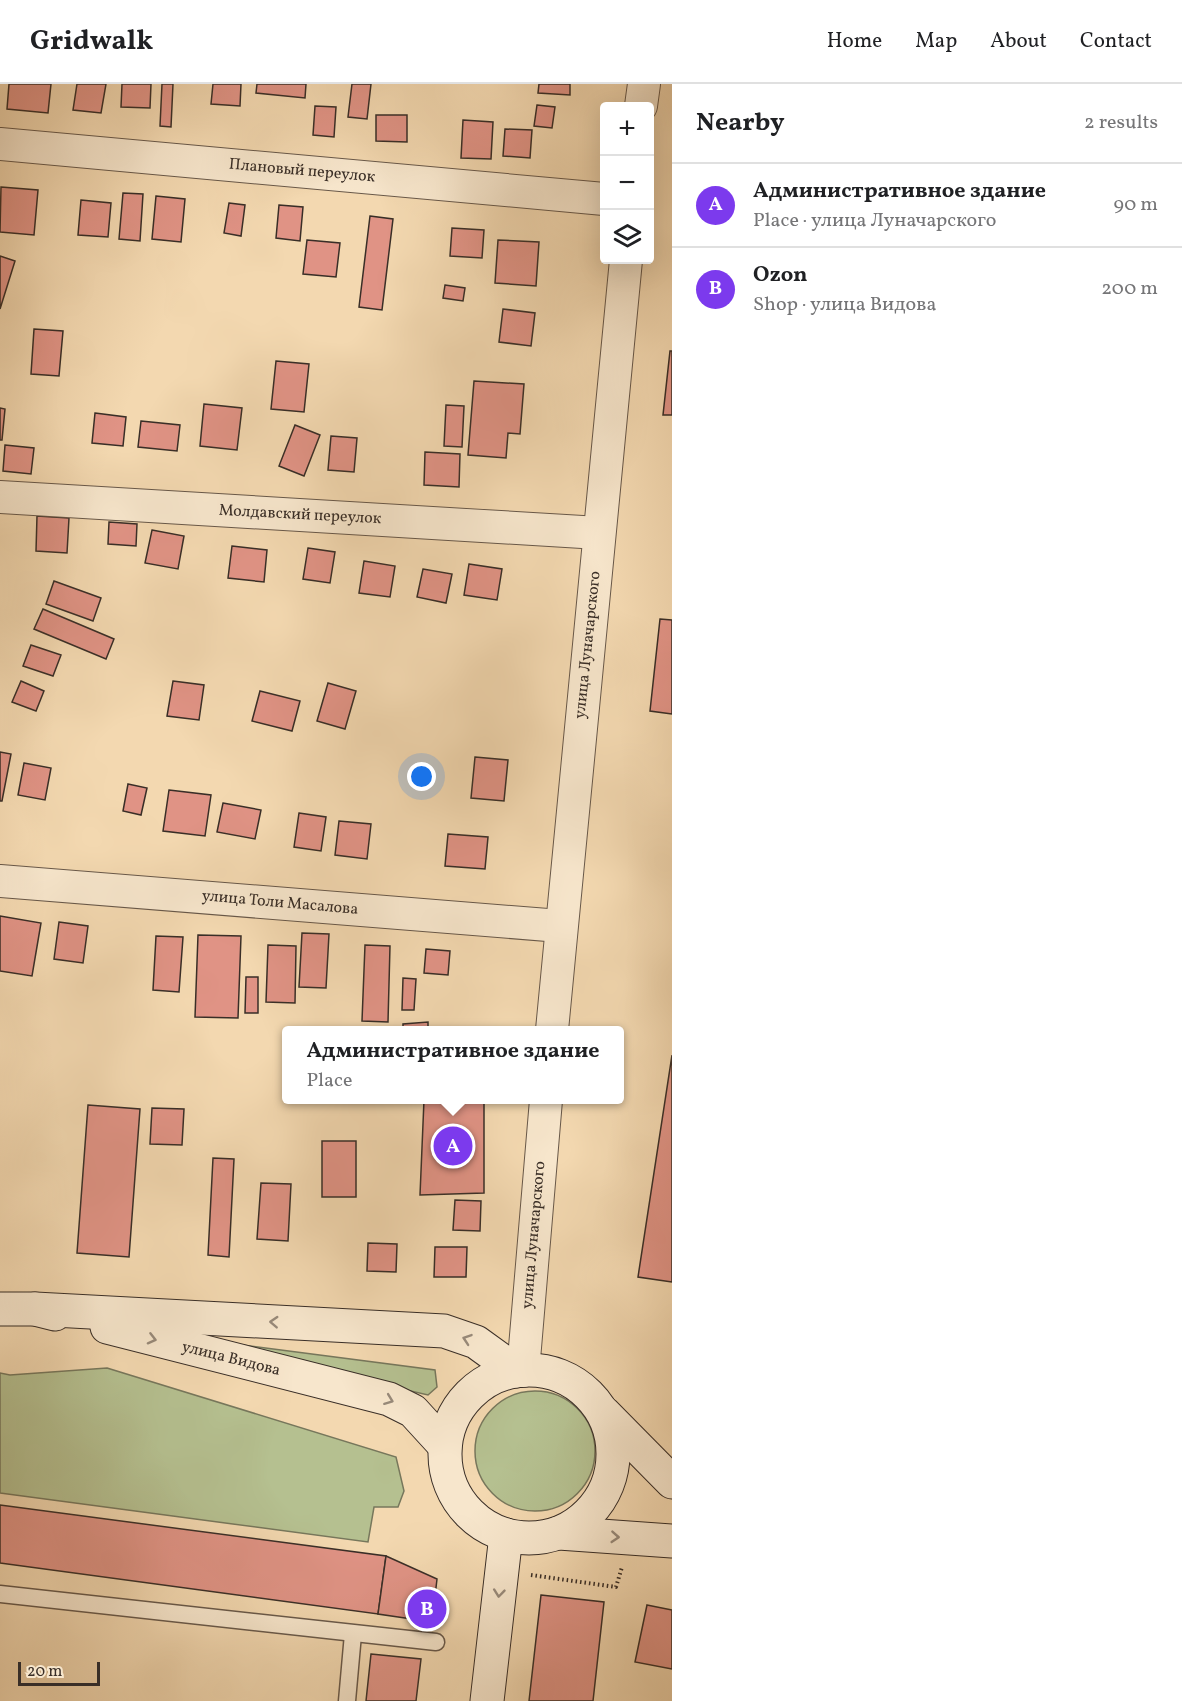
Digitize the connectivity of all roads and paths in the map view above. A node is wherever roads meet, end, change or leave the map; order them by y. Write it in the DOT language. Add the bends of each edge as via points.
graph roads {
  1 [pos="644,84"];
  2 [pos="642,102"];
  3 [pos="0,144"];
  4 [pos="600,199"];
  5 [pos="626,264"];
  6 [pos="0,496"];
  7 [pos="599,532"];
  8 [pos="0,881"];
  9 [pos="560,926"];
  10 [pos="552,1026"];
  11 [pos="546,1104"];
  12 [pos="0,1309"];
  13 [pos="34,1309"];
  14 [pos="519,1371"];
  15 [pos="602,1411"];
  16 [pos="445,1446"];
  17 [pos="672,1482"];
  18 [pos="559,1533"];
  19 [pos="506,1535"];
  20 [pos="672,1541"];
  21 [pos="0,1594"];
  22 [pos="352,1634"];
  23 [pos="436,1642"];
  24 [pos="347,1701"];
  25 [pos="487,1701"];
  1 -- 2 [label="street"];
  3 -- 4 [label="street, Плановый переулок"];
  5 -- 7 [label="street, улица Луначарского"];
  6 -- 7 [label="street, Молдавский переулок"];
  7 -- 9 [label="street, улица Луначарского"];
  8 -- 9 [label="street, улица Толи Масалова"];
  9 -- 10 [label="street, улица Луначарского"];
  11 -- 14 [label="street, улица Луначарского"];
  12 -- 13 [label="street, улица Видова"];
  14 -- 13 [label="street, one-way" via="476,1342 444,1331"];
  13 -- 16 [label="street, улица Видова, one-way" via="389,1399 413,1411"];
  14 -- 15 [label="street" via="543,1371 566,1378 586,1392"];
  14 -- 16 [label="street" via="489,1379 467,1396 452,1419"];
  15 -- 17 [label="street"];
  15 -- 18 [label="street" via="613,1450 609,1482 580,1521"];
  16 -- 19 [label="street" via="446,1470 454,1493 469,1513 488,1528"];
  18 -- 19 [label="street" via="535,1538"];
  18 -- 20 [label="street, one-way"];
  19 -- 25 [label="street, one-way"];
  21 -- 22 [label="lane"];
  22 -- 23 [label="lane"];
  22 -- 24 [label="lane"];
}
